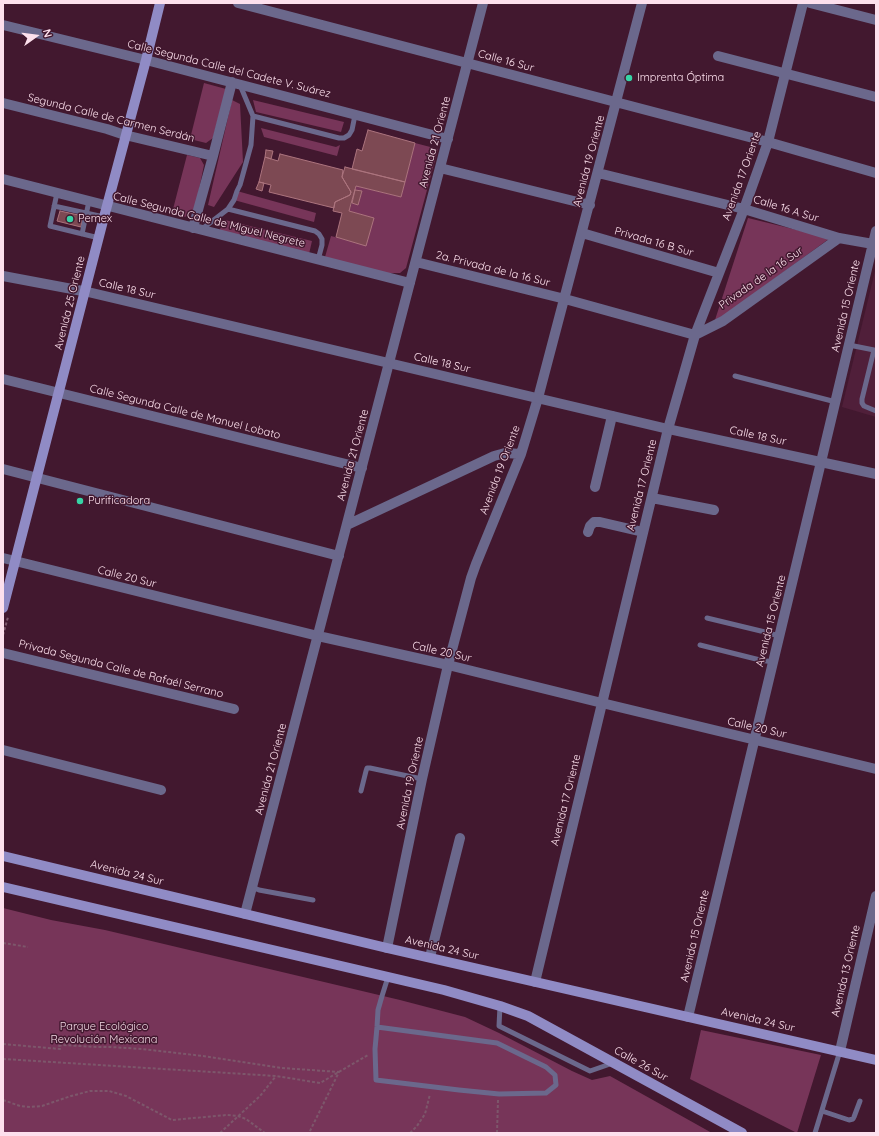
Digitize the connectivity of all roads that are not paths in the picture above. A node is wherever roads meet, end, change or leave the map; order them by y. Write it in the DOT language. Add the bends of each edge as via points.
graph roads {
  1 [pos="160,3"];
  2 [pos="238,3"];
  3 [pos="483,3"];
  4 [pos="642,3"];
  5 [pos="803,3"];
  6 [pos="810,3"];
  7 [pos="876,20"];
  8 [pos="3,24"];
  9 [pos="718,56"];
  10 [pos="146,60"];
  11 [pos="468,63"];
  12 [pos="785,74"];
  13 [pos="235,84"];
  14 [pos="876,97"];
  15 [pos="616,102"];
  16 [pos="3,103"];
  17 [pos="356,114"];
  18 [pos="253,116"];
  19 [pos="126,135"];
  20 [pos="448,138"];
  21 [pos="768,142"];
  22 [pos="213,156"];
  23 [pos="440,168"];
  24 [pos="598,173"];
  25 [pos="876,173"];
  26 [pos="3,180"];
  27 [pos="57,193"];
  28 [pos="89,201"];
  29 [pos="590,205"];
  30 [pos="54,206"];
  31 [pos="107,206"];
  32 [pos="228,209"];
  33 [pos="744,209"];
  34 [pos="86,213"];
  35 [pos="104,217"];
  36 [pos="197,229"];
  37 [pos="876,231"];
  38 [pos="82,234"];
  39 [pos="582,234"];
  40 [pos="99,238"];
  41 [pos="839,238"];
  42 [pos="873,244"];
  43 [pos="318,260"];
  44 [pos="416,262"];
  45 [pos="719,273"];
  46 [pos="3,276"];
  47 [pos="410,283"];
  48 [pos="85,291"];
  49 [pos="565,299"];
  50 [pos="695,335"];
  51 [pos="876,344"];
  52 [pos="849,345"];
  53 [pos="874,350"];
  54 [pos="389,363"];
  55 [pos="735,376"];
  56 [pos="3,379"];
  57 [pos="59,393"];
  58 [pos="538,398"];
  59 [pos="836,402"];
  60 [pos="876,411"];
  61 [pos="612,416"];
  62 [pos="668,429"];
  63 [pos="521,454"];
  64 [pos="821,462"];
  65 [pos="362,468"];
  66 [pos="3,469"];
  67 [pos="876,474"];
  68 [pos="37,478"];
  69 [pos="595,487"];
  70 [pos="652,498"];
  71 [pos="714,510"];
  72 [pos="347,525"];
  73 [pos="588,532"];
  74 [pos="643,532"];
  75 [pos="339,556"];
  76 [pos="3,558"];
  77 [pos="15,561"];
  78 [pos="3,608"];
  79 [pos="707,618"];
  80 [pos="318,636"];
  81 [pos="779,636"];
  82 [pos="700,645"];
  83 [pos="3,653"];
  84 [pos="773,662"];
  85 [pos="448,665"];
  86 [pos="602,704"];
  87 [pos="234,709"];
  88 [pos="754,740"];
  89 [pos="3,750"];
  90 [pos="876,768"];
  91 [pos="422,779"];
  92 [pos="161,790"];
  93 [pos="361,790"];
  94 [pos="460,838"];
  95 [pos="3,856"];
  96 [pos="3,887"];
  97 [pos="252,887"];
  98 [pos="876,896"];
  99 [pos="313,900"];
  100 [pos="245,914"];
  101 [pos="387,948"];
  102 [pos="430,957"];
  103 [pos="388,977"];
  104 [pos="535,982"];
  105 [pos="500,1006"];
  106 [pos="688,1017"];
  107 [pos="377,1026"];
  108 [pos="840,1051"];
  109 [pos="876,1060"];
  110 [pos="614,1063"];
  111 [pos="860,1101"];
  112 [pos="822,1111"];
  113 [pos="742,1133"];
  114 [pos="815,1133"];
  1 -- 10 [label="main road, Avenida 25 Oriente"];
  2 -- 11 [label="street, Calle 16 Sur"];
  3 -- 11 [label="street, Avenida 21 Oriente"];
  4 -- 15 [label="street, Avenida 19 Oriente"];
  5 -- 12 [label="street, Avenida 17 Oriente"];
  6 -- 7 [label="street"];
  8 -- 10 [label="street, Calle Segunda Calle del Cadete V. Suárez"];
  9 -- 12 [label="street"];
  10 -- 13 [label="street, Calle Segunda Calle del Cadete V. Suárez"];
  10 -- 19 [label="main road, Avenida 25 Oriente"];
  11 -- 15 [label="street, Calle 16 Sur"];
  11 -- 20 [label="street, Avenida 21 Oriente"];
  12 -- 14 [label="street"];
  12 -- 21 [label="street, Avenida 17 Oriente"];
  13 -- 17 [label="street, Calle Segunda Calle del Cadete V. Suárez"];
  13 -- 18 [label="lane"];
  13 -- 22 [label="street"];
  15 -- 21 [label="street, Calle 16 Sur"];
  15 -- 24 [label="street, Avenida 19 Oriente"];
  16 -- 19 [label="street, Segunda Calle de Carmen Serdán"];
  17 -- 18 [label="lane" via="352,130 344,138"];
  17 -- 20 [label="street, Calle Segunda Calle del Cadete V. Suárez"];
  18 -- 32 [label="lane" via="251,145 240,185"];
  19 -- 22 [label="street, Segunda Calle de Carmen Serdán"];
  19 -- 31 [label="main road, Avenida 25 Oriente"];
  20 -- 23 [label="street, Avenida 21 Oriente"];
  21 -- 25 [label="street, Calle 16 Sur"];
  21 -- 33 [label="street, Avenida 17 Oriente"];
  22 -- 36 [label="street"];
  23 -- 29 [label="street"];
  23 -- 44 [label="street, Avenida 21 Oriente"];
  24 -- 29 [label="street, Avenida 19 Oriente"];
  24 -- 33 [label="street, Calle 16 A Sur"];
  26 -- 27 [label="street, Calle Segunda Calle de Miguel Negrete"];
  27 -- 28 [label="street, Calle Segunda Calle de Miguel Negrete"];
  27 -- 30 [label="lane"];
  28 -- 31 [label="street, Calle Segunda Calle de Miguel Negrete"];
  28 -- 34 [label="lane"];
  29 -- 39 [label="street, Avenida 19 Oriente"];
  30 -- 34 [label="lane"];
  30 -- 38 [label="lane" via="50,226"];
  31 -- 35 [label="main road, Avenida 25 Oriente"];
  31 -- 36 [label="street, Calle Segunda Calle de Miguel Negrete"];
  32 -- 36 [label="lane"];
  32 -- 43 [label="lane" via="315,231 322,239"];
  33 -- 41 [label="street, Calle 16 A Sur"];
  33 -- 45 [label="street, Avenida 17 Oriente"];
  34 -- 35 [label="lane"];
  34 -- 38 [label="lane"];
  35 -- 40 [label="main road, Avenida 25 Oriente"];
  36 -- 43 [label="street, Calle Segunda Calle de Miguel Negrete"];
  37 -- 42 [label="street, Avenida 15 Oriente"];
  38 -- 40 [label="lane"];
  39 -- 45 [label="street, Privada 16 B Sur"];
  39 -- 49 [label="street, Avenida 19 Oriente"];
  40 -- 48 [label="main road, Avenida 25 Oriente"];
  41 -- 42 [label="street, Calle 16 A Sur"];
  41 -- 50 [label="street, Privada de la 16 Sur" via="723,321"];
  42 -- 52 [label="street, Avenida 15 Oriente"];
  43 -- 47 [label="street, Calle Segunda Calle de Miguel Negrete"];
  44 -- 47 [label="street, Avenida 21 Oriente"];
  44 -- 49 [label="street, 2a. Privada de la 16 Sur"];
  45 -- 50 [label="street, Avenida 17 Oriente"];
  46 -- 48 [label="street, Calle 18 Sur"];
  47 -- 54 [label="street, Avenida 21 Oriente"];
  48 -- 54 [label="street, Calle 18 Sur"];
  48 -- 57 [label="main road, Avenida 25 Oriente"];
  49 -- 50 [label="street, 2a. Privada de la 16 Sur"];
  49 -- 58 [label="street, Avenida 19 Oriente"];
  50 -- 62 [label="street, Avenida 17 Oriente"];
  51 -- 53 [label="lane"];
  52 -- 53 [label="lane"];
  52 -- 59 [label="street, Avenida 15 Oriente"];
  53 -- 60 [label="lane" via="862,403"];
  54 -- 58 [label="street, Calle 18 Sur"];
  54 -- 65 [label="street, Avenida 21 Oriente"];
  55 -- 59 [label="lane"];
  56 -- 57 [label="street, Calle Segunda Calle de Manuel Lobato"];
  57 -- 65 [label="street, Calle Segunda Calle de Manuel Lobato"];
  57 -- 68 [label="main road, Avenida 25 Oriente"];
  58 -- 61 [label="street, Calle 18 Sur"];
  58 -- 63 [label="street, Avenida 19 Oriente"];
  59 -- 64 [label="street, Avenida 15 Oriente"];
  61 -- 62 [label="street, Calle 18 Sur"];
  61 -- 69 [label="street"];
  62 -- 64 [label="street, Calle 18 Sur"];
  62 -- 70 [label="street, Avenida 17 Oriente"];
  63 -- 72 [label="street" via="494,456"];
  63 -- 85 [label="street, Avenida 19 Oriente" via="476,564"];
  64 -- 67 [label="street, Calle 18 Sur"];
  64 -- 81 [label="street, Avenida 15 Oriente"];
  65 -- 72 [label="street, Avenida 21 Oriente"];
  66 -- 68 [label="street"];
  68 -- 75 [label="street"];
  68 -- 77 [label="main road, Avenida 25 Oriente"];
  70 -- 71 [label="street"];
  70 -- 74 [label="street, Avenida 17 Oriente"];
  72 -- 75 [label="street, Avenida 21 Oriente"];
  73 -- 74 [label="street" via="594,522"];
  74 -- 86 [label="street, Avenida 17 Oriente"];
  75 -- 80 [label="street, Avenida 21 Oriente"];
  76 -- 77 [label="street, Calle 20 Sur"];
  77 -- 78 [label="main road, Avenida 25 Oriente"];
  77 -- 80 [label="street, Calle 20 Sur"];
  79 -- 81 [label="lane"];
  80 -- 85 [label="street, Calle 20 Sur"];
  80 -- 97 [label="street, Avenida 21 Oriente"];
  81 -- 84 [label="street, Avenida 15 Oriente"];
  82 -- 84 [label="lane"];
  83 -- 87 [label="street, Privada Segunda Calle de Rafaél Serrano"];
  84 -- 88 [label="street, Avenida 15 Oriente"];
  85 -- 86 [label="street, Calle 20 Sur"];
  85 -- 91 [label="street, Avenida 19 Oriente"];
  86 -- 88 [label="street, Calle 20 Sur"];
  86 -- 104 [label="street, Avenida 17 Oriente"];
  88 -- 90 [label="street, Calle 20 Sur"];
  88 -- 106 [label="street, Avenida 15 Oriente"];
  89 -- 92 [label="street"];
  91 -- 93 [label="lane" via="367,768"];
  91 -- 101 [label="street, Avenida 19 Oriente"];
  94 -- 102 [label="street"];
  95 -- 100 [label="main road, Avenida 24 Sur"];
  96 -- 103 [label="main road"];
  97 -- 99 [label="lane"];
  97 -- 100 [label="street, Avenida 21 Oriente"];
  98 -- 108 [label="street, Avenida 13 Oriente"];
  100 -- 101 [label="main road, Avenida 24 Sur"];
  101 -- 102 [label="main road, Avenida 24 Sur"];
  102 -- 104 [label="main road, Avenida 24 Sur"];
  103 -- 105 [label="main road"];
  103 -- 107 [label="lane" via="378,1010"];
  104 -- 106 [label="main road, Avenida 24 Sur"];
  105 -- 110 [label="main road, Calle 26 Sur" via="528,1016"];
  105 -- 110 [label="lane" via="499,1026 590,1070"];
  106 -- 108 [label="main road, Avenida 24 Sur"];
  107 -- 107 [label="lane" via="497,1043 546,1067 555,1075 556,1085 546,1093 499,1094 376,1080"];
  108 -- 109 [label="main road, Avenida 24 Sur"];
  108 -- 112 [label="lane"];
  110 -- 113 [label="main road, Calle 26 Sur"];
  111 -- 112 [label="lane" via="854,1117 850,1120"];
  112 -- 114 [label="lane"];
}
